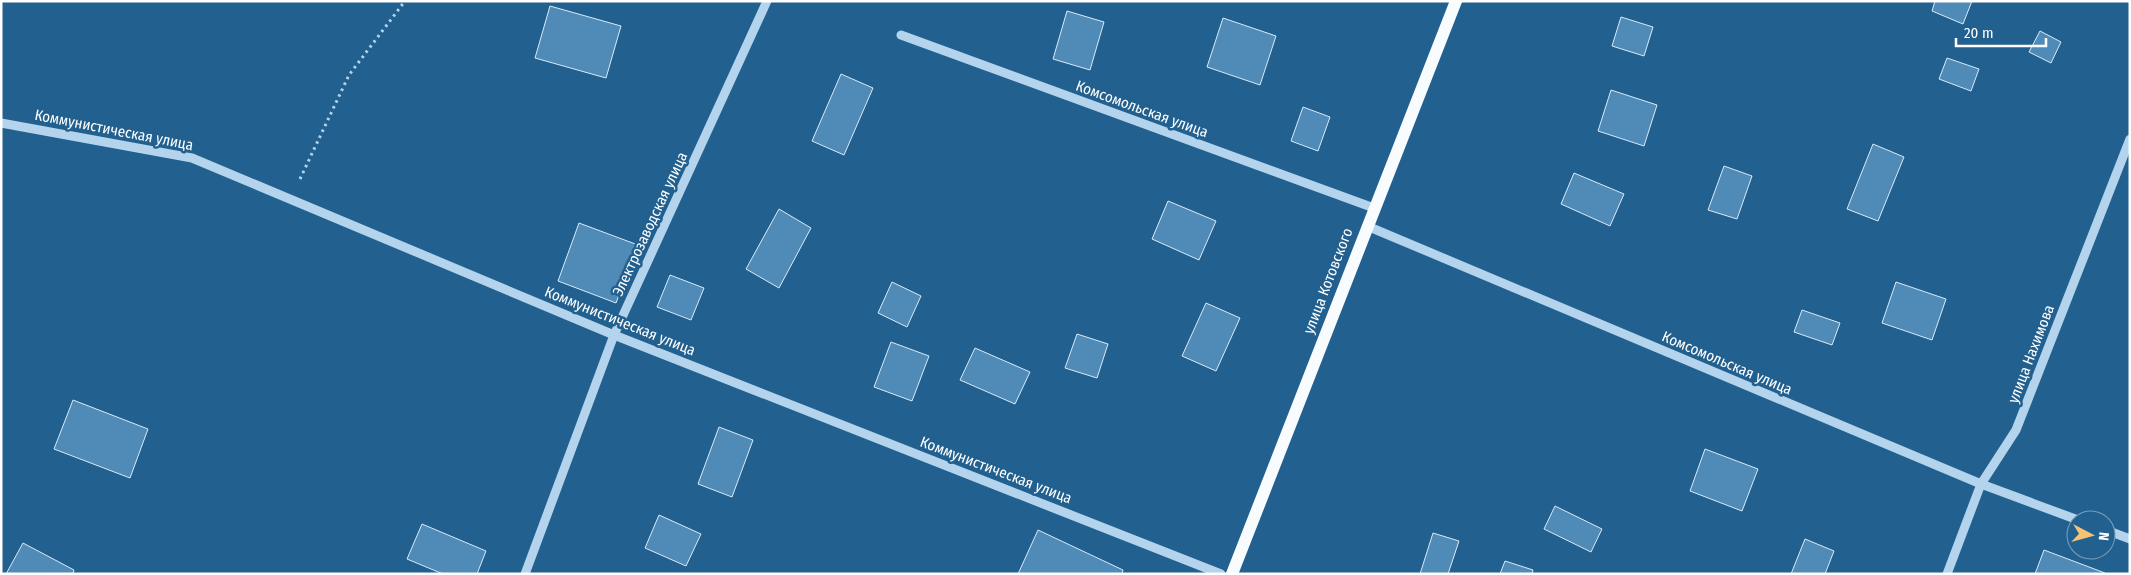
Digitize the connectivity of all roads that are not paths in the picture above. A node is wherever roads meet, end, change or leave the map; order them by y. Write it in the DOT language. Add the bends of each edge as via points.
graph roads {
  1 [pos="767,1"];
  2 [pos="1456,1"];
  3 [pos="901,35"];
  4 [pos="1,123"];
  5 [pos="2130,140"];
  6 [pos="1374,208"];
  7 [pos="1367,226"];
  8 [pos="614,334"];
  9 [pos="1981,484"];
  10 [pos="2066,516"];
  11 [pos="2116,534"];
  12 [pos="2130,539"];
  13 [pos="525,574"];
  14 [pos="1222,574"];
  15 [pos="1232,574"];
  16 [pos="1947,574"];
  1 -- 8 [label="street, Электрозаводская улица"];
  2 -- 6 [label="main road, улица Котовского"];
  3 -- 6 [label="street, Комсомольская улица"];
  4 -- 8 [label="street, Коммунистическая улица" via="192,158"];
  5 -- 9 [label="street, улица Нахимова" via="2016,430"];
  6 -- 7 [label="main road, улица Котовского"];
  7 -- 9 [label="street, Комсомольская улица"];
  7 -- 15 [label="main road, улица Котовского"];
  8 -- 13 [label="street, Электрозаводская улица"];
  8 -- 14 [label="street, Коммунистическая улица"];
  9 -- 10 [label="street, Комсомольская улица"];
  9 -- 16 [label="street, улица Нахимова"];
  11 -- 12 [label="street"];
}
